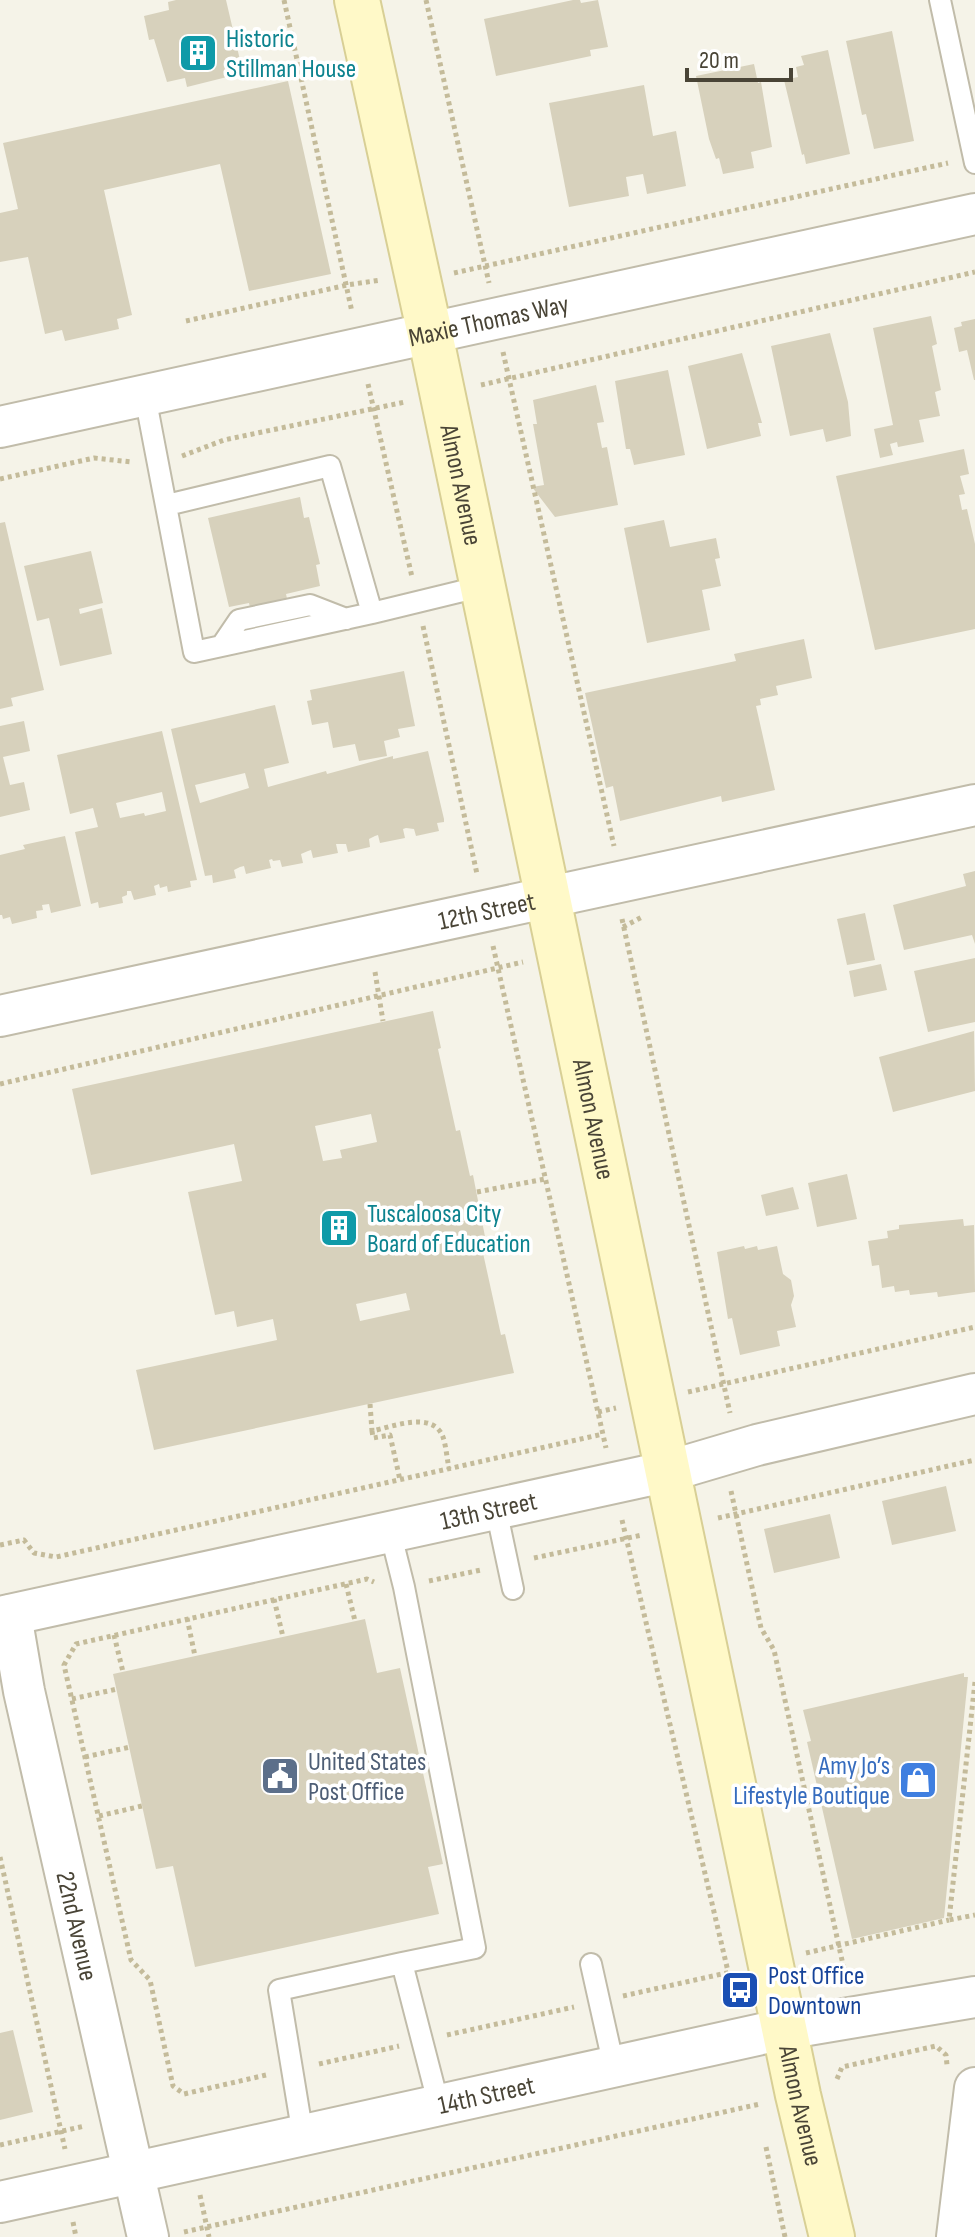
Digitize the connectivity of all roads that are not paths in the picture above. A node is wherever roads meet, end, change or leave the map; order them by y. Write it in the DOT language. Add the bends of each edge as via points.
graph roads {
  1 [pos="357,0"];
  2 [pos="940,0"];
  3 [pos="974,160"];
  4 [pos="975,214"];
  5 [pos="430,334"];
  6 [pos="145,396"];
  7 [pos="0,427"];
  8 [pos="167,505"];
  9 [pos="483,586"];
  10 [pos="372,613"];
  11 [pos="975,805"];
  12 [pos="546,897"];
  13 [pos="0,1016"];
  14 [pos="975,1394"];
  15 [pos="669,1471"];
  16 [pos="496,1509"];
  17 [pos="390,1531"];
  18 [pos="513,1589"];
  19 [pos="6,1616"];
  20 [pos="402,1963"];
  21 [pos="591,1964"];
  22 [pos="975,1997"];
  23 [pos="764,2034"];
  24 [pos="614,2067"];
  25 [pos="960,2081"];
  26 [pos="439,2106"];
  27 [pos="303,2136"];
  28 [pos="134,2174"];
  29 [pos="0,2202"];
  30 [pos="162,2235"];
  31 [pos="832,2237"];
  32 [pos="957,2237"];
  1 -- 5 [label="main road, Almon Avenue"];
  2 -- 3 [label="lane"];
  4 -- 5 [label="street, Maxie Thomas Way"];
  5 -- 6 [label="street, Maxie Thomas Way"];
  5 -- 9 [label="main road, Almon Avenue"];
  6 -- 7 [label="street, Maxie Thomas Way"];
  6 -- 8 [label="lane"];
  8 -- 10 [label="lane" via="330,466"];
  8 -- 10 [label="lane" via="194,652"];
  9 -- 10 [label="lane"];
  9 -- 12 [label="main road, Almon Avenue"];
  11 -- 12 [label="street, 12th Street"];
  12 -- 13 [label="street, 12th Street"];
  12 -- 15 [label="main road, Almon Avenue"];
  14 -- 15 [label="street, 13th Street"];
  15 -- 16 [label="street, 13th Street"];
  15 -- 23 [label="main road, Almon Avenue"];
  16 -- 17 [label="street, 13th Street"];
  16 -- 18 [label="lane"];
  17 -- 19 [label="street, 13th Street"];
  17 -- 20 [label="lane" via="475,1948"];
  19 -- 28 [label="street, 22nd Avenue"];
  20 -- 26 [label="lane"];
  20 -- 27 [label="lane" via="279,1990"];
  21 -- 24 [label="lane"];
  22 -- 23 [label="street, 14th Street"];
  23 -- 24 [label="street, 14th Street"];
  23 -- 31 [label="main road, Almon Avenue" via="778,2100"];
  24 -- 26 [label="street, 14th Street"];
  25 -- 32 [label="street"];
  26 -- 27 [label="street, 14th Street"];
  27 -- 28 [label="street, 14th Street"];
  28 -- 29 [label="street, 14th Street"];
  28 -- 30 [label="street, 22nd Avenue"];
}
